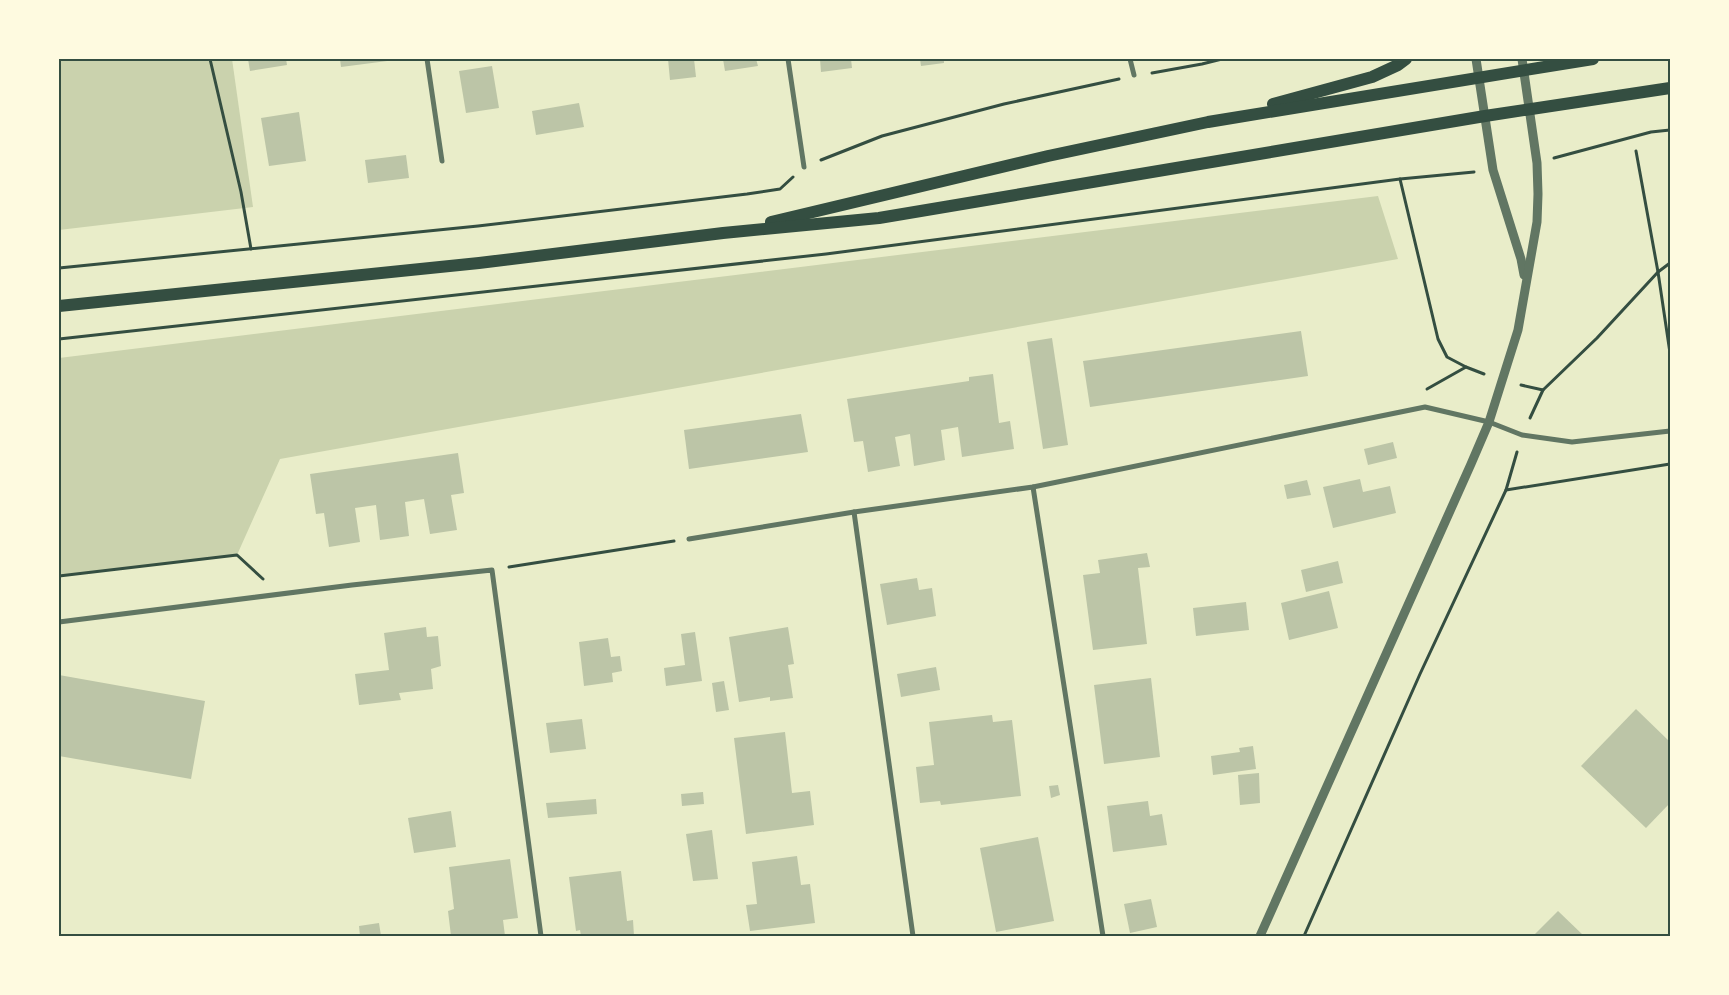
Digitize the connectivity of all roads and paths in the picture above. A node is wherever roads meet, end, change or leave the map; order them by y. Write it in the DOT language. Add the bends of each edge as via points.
graph roads {
  1 [pos="210,59"];
  2 [pos="427,59"];
  3 [pos="788,59"];
  4 [pos="1130,59"];
  5 [pos="1222,59"];
  6 [pos="1406,59"];
  7 [pos="1476,59"];
  8 [pos="1593,59"];
  9 [pos="1523,64"];
  10 [pos="1134,75"];
  11 [pos="1478,77"];
  12 [pos="1670,88"];
  13 [pos="1530,109"];
  14 [pos="1484,116"];
  15 [pos="1208,122"];
  16 [pos="1670,130"];
  17 [pos="1636,151"];
  18 [pos="442,161"];
  19 [pos="1537,163"];
  20 [pos="804,167"];
  21 [pos="1493,170"];
  22 [pos="722,233"];
  23 [pos="251,249"];
  24 [pos="59,268"];
  25 [pos="1525,283"];
  26 [pos="59,306"];
  27 [pos="59,339"];
  28 [pos="1670,353"];
  29 [pos="1466,367"];
  30 [pos="1420,390"];
  31 [pos="1489,422"];
  32 [pos="1670,431"];
  33 [pos="1670,464"];
  34 [pos="1034,487"];
  35 [pos="854,512"];
  36 [pos="689,539"];
  37 [pos="492,570"];
  38 [pos="59,576"];
  39 [pos="279,594"];
  40 [pos="59,622"];
  41 [pos="541,936"];
  42 [pos="912,936"];
  43 [pos="1103,936"];
  44 [pos="1260,936"];
  45 [pos="1304,936"];
  1 -- 23 [label="path"];
  2 -- 18 [label="street"];
  3 -- 20 [label="street"];
  4 -- 10 [label="street"];
  5 -- 10 [label="path"];
  6 -- 15 [label="main road" via="1372,78"];
  7 -- 11 [label="street"];
  8 -- 9 [label="main road"];
  9 -- 11 [label="main road"];
  9 -- 13 [label="street"];
  10 -- 20 [label="path" via="882,136"];
  11 -- 14 [label="street"];
  11 -- 15 [label="main road"];
  12 -- 13 [label="main road"];
  13 -- 14 [label="main road"];
  13 -- 19 [label="street"];
  14 -- 21 [label="street"];
  14 -- 22 [label="main road" via="879,218"];
  15 -- 22 [label="main road"];
  16 -- 19 [label="path" via="1651,132"];
  17 -- 28 [label="path"];
  19 -- 25 [label="street" via="1537,222"];
  20 -- 23 [label="path" via="780,189 478,226"];
  21 -- 25 [label="street"];
  21 -- 27 [label="path" via="826,254"];
  22 -- 26 [label="main road" via="478,263"];
  23 -- 24 [label="path"];
  25 -- 31 [label="street" via="1518,330"];
  29 -- 30 [label="path"];
  31 -- 32 [label="street" via="1522,435 1572,442"];
  31 -- 34 [label="street" via="1425,407"];
  31 -- 44 [label="street"];
  33 -- 45 [label="path" via="1506,490"];
  34 -- 35 [label="street"];
  34 -- 43 [label="street"];
  35 -- 36 [label="street"];
  35 -- 42 [label="street"];
  36 -- 37 [label="path"];
  37 -- 39 [label="street"];
  37 -- 41 [label="street"];
  38 -- 39 [label="path" via="237,555"];
  39 -- 40 [label="street"];
}
